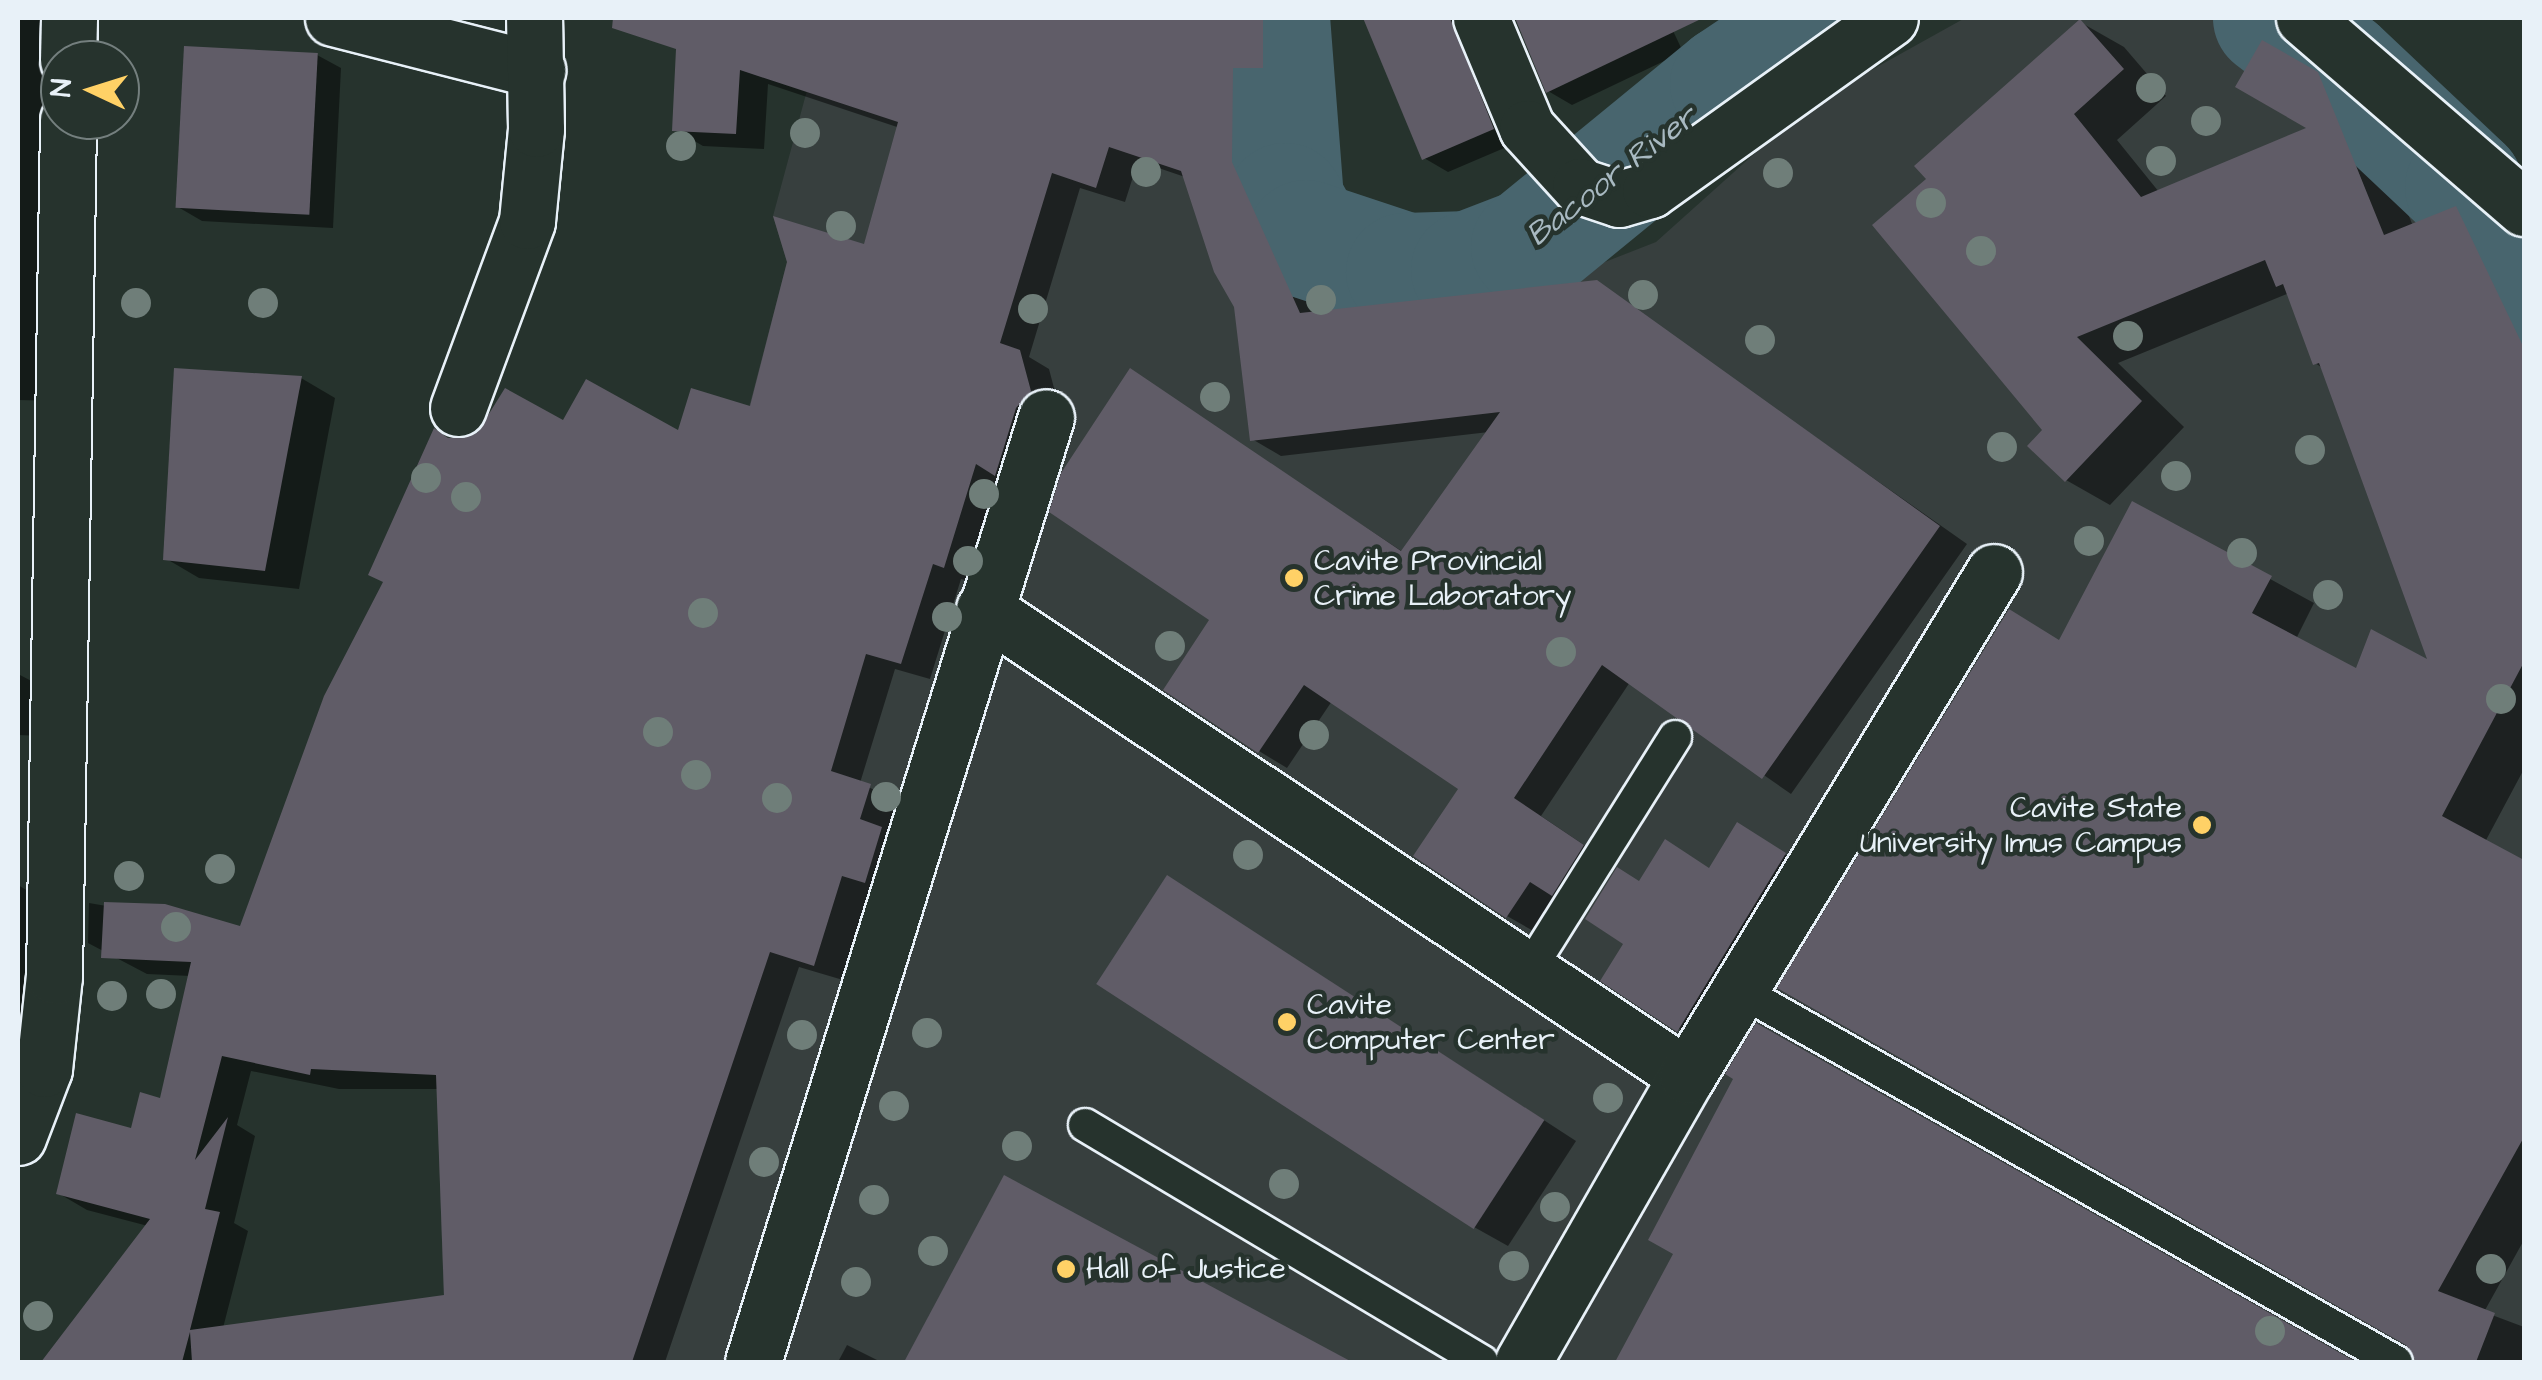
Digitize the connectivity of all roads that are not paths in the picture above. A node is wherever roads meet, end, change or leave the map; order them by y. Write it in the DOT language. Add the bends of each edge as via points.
graph roads {
  1 [pos="333,18"];
  2 [pos="1481,18"];
  3 [pos="1890,18"];
  4 [pos="2304,18"];
  5 [pos="535,44"];
  6 [pos="68,140"];
  7 [pos="2524,208"];
  8 [pos="458,408"];
  9 [pos="1046,417"];
  10 [pos="1994,572"];
  11 [pos="984,609"];
  12 [pos="1674,737"];
  13 [pos="1529,970"];
  14 [pos="1740,990"];
  15 [pos="1687,1076"];
  16 [pos="1085,1124"];
  17 [pos="18,1137"];
  18 [pos="754,1362"];
  19 [pos="1482,1362"];
  20 [pos="1523,1362"];
  21 [pos="2396,1362"];
  1 -- 5 [label="street"];
  2 -- 3 [label="street" via="1527,128 1580,186 1619,199"];
  4 -- 7 [label="street"];
  5 -- 8 [label="street" via="528,221"];
  6 -- 17 [label="street" via="54,976 44,1069"];
  9 -- 11 [label="street"];
  10 -- 14 [label="street"];
  11 -- 13 [label="street"];
  11 -- 18 [label="street"];
  12 -- 13 [label="lane"];
  13 -- 15 [label="street"];
  14 -- 15 [label="street"];
  14 -- 21 [label="lane"];
  15 -- 20 [label="street"];
  16 -- 19 [label="lane"];
}
